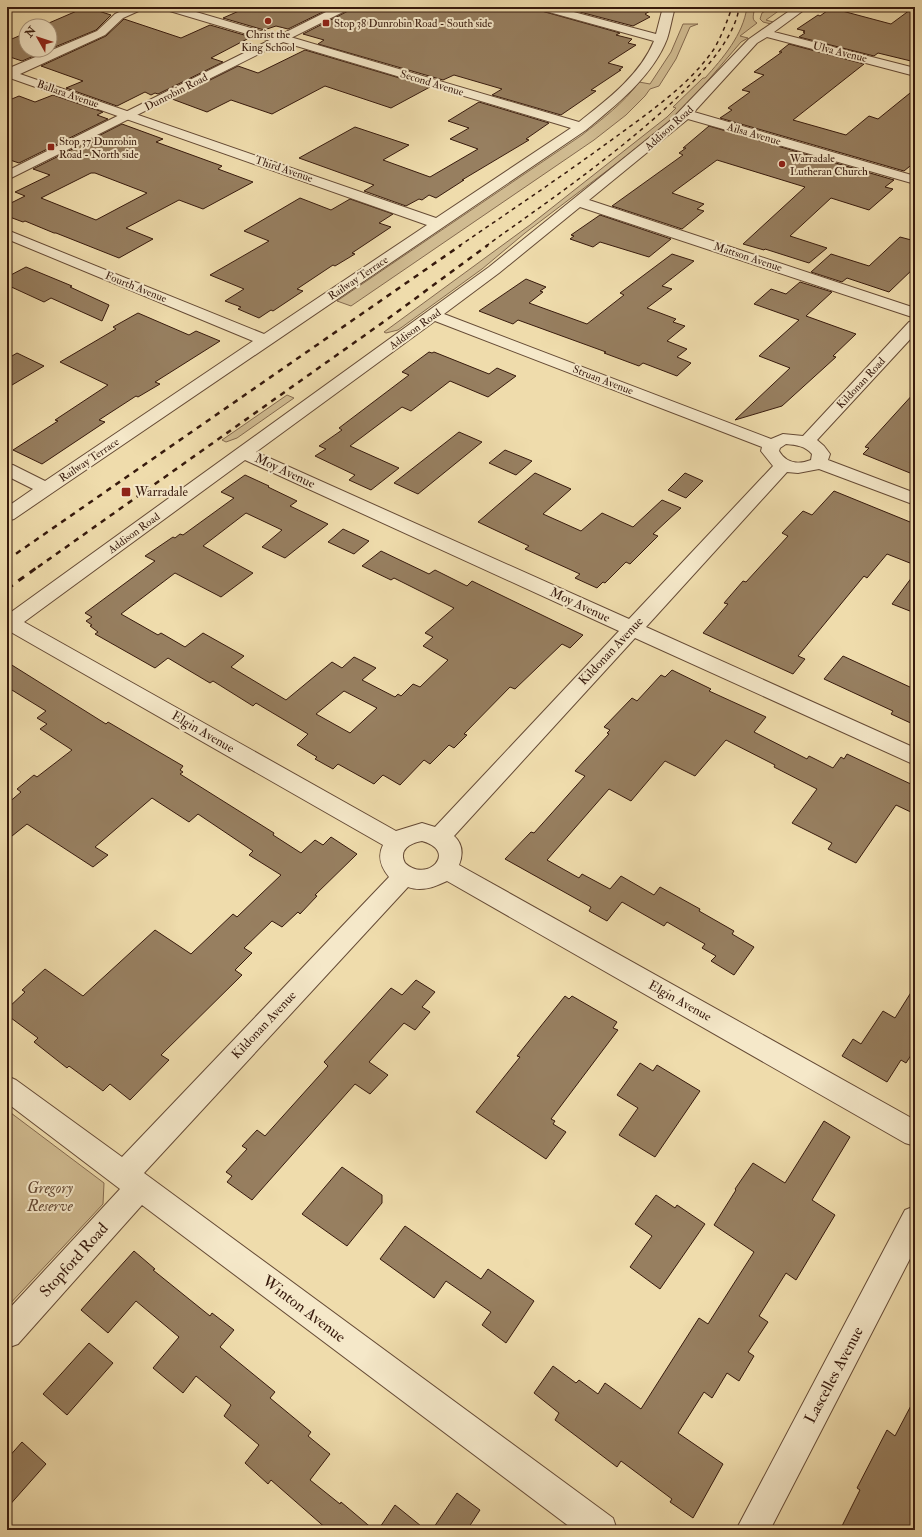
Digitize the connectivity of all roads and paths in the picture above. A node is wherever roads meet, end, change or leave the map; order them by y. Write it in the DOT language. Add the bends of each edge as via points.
graph roads {
  1 [pos="139,7"];
  2 [pos="167,7"];
  3 [pos="345,7"];
  4 [pos="542,7"];
  5 [pos="669,7"];
  6 [pos="802,7"];
  7 [pos="765,32"];
  8 [pos="281,39"];
  9 [pos="661,39"];
  10 [pos="915,72"];
  11 [pos="8,74"];
  12 [pos="686,114"];
  13 [pos="129,115"];
  14 [pos="581,127"];
  15 [pos="7,176"];
  16 [pos="915,180"];
  17 [pos="580,202"];
  18 [pos="439,224"];
  19 [pos="7,234"];
  20 [pos="915,313"];
  21 [pos="434,315"];
  22 [pos="915,325"];
  23 [pos="266,341"];
  24 [pos="807,441"];
  25 [pos="772,445"];
  26 [pos="245,453"];
  27 [pos="818,463"];
  28 [pos="783,466"];
  29 [pos="7,469"];
  30 [pos="46,489"];
  31 [pos="915,499"];
  32 [pos="7,515"];
  33 [pos="8,624"];
  34 [pos="632,629"];
  35 [pos="915,757"];
  36 [pos="440,837"];
  37 [pos="397,842"];
  38 [pos="446,869"];
  39 [pos="404,876"];
  40 [pos="7,1088"];
  41 [pos="915,1134"];
  42 [pos="132,1181"];
  43 [pos="915,1220"];
  44 [pos="7,1333"];
  45 [pos="601,1530"];
  46 [pos="752,1530"];
  1 -- 11 [label="street" via="119,16 101,33"];
  2 -- 8 [label="street, Second Avenue"];
  3 -- 8 [label="street, Dunrobin Road"];
  4 -- 9 [label="street"];
  5 -- 9 [label="street, Railway Terrace" via="667,24"];
  6 -- 7 [label="street, Addison Road"];
  7 -- 10 [label="street, Ulva Avenue"];
  7 -- 12 [label="street, Addison Road"];
  8 -- 13 [label="street, Dunrobin Road"];
  8 -- 14 [label="street, Second Avenue"];
  9 -- 14 [label="street, Railway Terrace" via="638,76 614,101"];
  11 -- 13 [label="street, Ballara Avenue"];
  12 -- 16 [label="street, Ailsa Avenue"];
  12 -- 17 [label="street, Addison Road"];
  13 -- 15 [label="street, Dunrobin Road"];
  13 -- 18 [label="street, Third Avenue"];
  14 -- 18 [label="street, Railway Terrace"];
  17 -- 20 [label="street, Mattson Avenue"];
  17 -- 21 [label="street, Addison Road"];
  18 -- 23 [label="street, Railway Terrace"];
  19 -- 23 [label="street, Fourth Avenue"];
  21 -- 25 [label="street, Struan Avenue"];
  21 -- 26 [label="street, Addison Road"];
  22 -- 24 [label="street, Kildonan Road"];
  23 -- 30 [label="street, Railway Terrace"];
  24 -- 25 [label="street" via="783,439"];
  24 -- 27 [label="street" via="817,446 821,454"];
  25 -- 28 [label="street" via="770,451 773,459"];
  26 -- 33 [label="street, Addison Road"];
  26 -- 34 [label="street, Moy Avenue"];
  27 -- 28 [label="street" via="809,468"];
  27 -- 31 [label="street"];
  28 -- 34 [label="street, Kildonan Avenue"];
  29 -- 30 [label="street"];
  30 -- 32 [label="street, Railway Terrace"];
  33 -- 37 [label="street, Elgin Avenue"];
  34 -- 35 [label="street, Moy Avenue"];
  34 -- 36 [label="street, Kildonan Avenue"];
  36 -- 37 [label="street" via="431,833 412,833"];
  36 -- 38 [label="street" via="450,848 450,862"];
  37 -- 39 [label="street" via="390,857 394,868"];
  38 -- 39 [label="street" via="422,880"];
  38 -- 41 [label="street, Elgin Avenue"];
  39 -- 42 [label="street, Kildonan Avenue"];
  40 -- 42 [label="street, Winton Avenue"];
  42 -- 44 [label="street, Stopford Road"];
  42 -- 45 [label="street, Winton Avenue"];
  43 -- 46 [label="street, Lascelles Avenue"];
}
